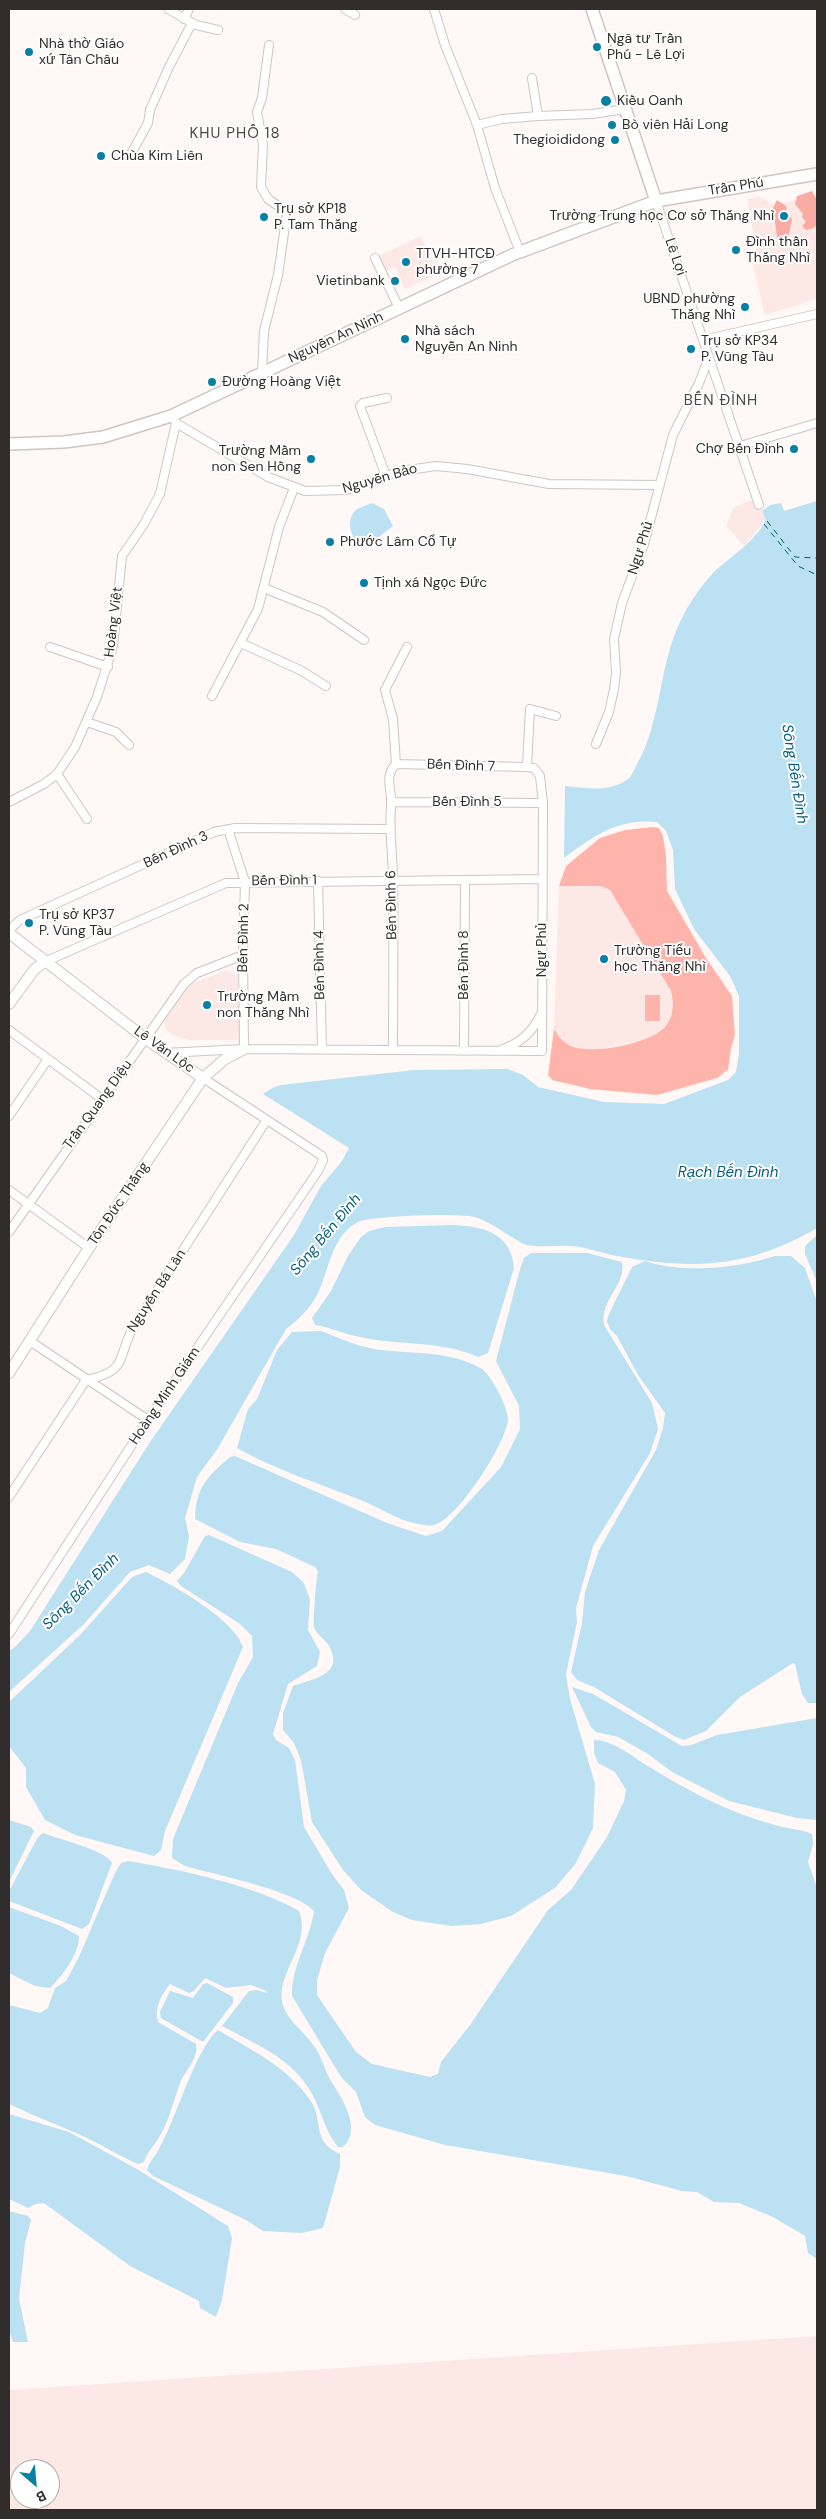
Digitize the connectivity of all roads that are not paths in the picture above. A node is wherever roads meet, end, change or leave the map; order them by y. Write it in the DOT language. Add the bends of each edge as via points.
graph roads {
  1 [pos="168,9"];
  2 [pos="189,9"];
  3 [pos="345,9"];
  4 [pos="434,9"];
  5 [pos="592,9"];
  6 [pos="355,15"];
  7 [pos="184,19"];
  8 [pos="192,23"];
  9 [pos="218,30"];
  10 [pos="269,45"];
  11 [pos="532,78"];
  12 [pos="625,109"];
  13 [pos="538,116"];
  14 [pos="478,125"];
  15 [pos="131,154"];
  16 [pos="817,174"];
  17 [pos="656,201"];
  18 [pos="520,252"];
  19 [pos="375,258"];
  20 [pos="399,308"];
  21 [pos="817,314"];
  22 [pos="703,340"];
  23 [pos="709,357"];
  24 [pos="262,372"];
  25 [pos="387,398"];
  26 [pos="174,420"];
  27 [pos="817,423"];
  28 [pos="9,444"];
  29 [pos="740,446"];
  30 [pos="386,476"];
  31 [pos="660,485"];
  32 [pos="294,488"];
  33 [pos="759,505"];
  34 [pos="264,588"];
  35 [pos="364,640"];
  36 [pos="241,643"];
  37 [pos="50,646"];
  38 [pos="406,647"];
  39 [pos="108,667"];
  40 [pos="326,686"];
  41 [pos="212,696"];
  42 [pos="556,716"];
  43 [pos="87,722"];
  44 [pos="596,744"];
  45 [pos="129,746"];
  46 [pos="396,764"];
  47 [pos="527,768"];
  48 [pos="57,774"];
  49 [pos="9,802"];
  50 [pos="392,802"];
  51 [pos="543,802"];
  52 [pos="87,819"];
  53 [pos="228,829"];
  54 [pos="389,829"];
  55 [pos="542,879"];
  56 [pos="393,880"];
  57 [pos="464,880"];
  58 [pos="318,881"];
  59 [pos="245,882"];
  60 [pos="9,932"];
  61 [pos="243,955"];
  62 [pos="44,962"];
  63 [pos="9,1004"];
  64 [pos="542,1011"];
  65 [pos="9,1030"];
  66 [pos="146,1039"];
  67 [pos="244,1050"];
  68 [pos="322,1050"];
  69 [pos="394,1050"];
  70 [pos="464,1051"];
  71 [pos="498,1051"];
  72 [pos="542,1051"];
  73 [pos="165,1053"];
  74 [pos="48,1059"];
  75 [pos="203,1078"];
  76 [pos="102,1099"];
  77 [pos="9,1116"];
  78 [pos="266,1121"];
  79 [pos="323,1160"];
  80 [pos="9,1190"];
  81 [pos="27,1204"];
  82 [pos="9,1232"];
  83 [pos="89,1248"];
  84 [pos="30,1341"];
  85 [pos="9,1372"];
  86 [pos="86,1380"];
  87 [pos="148,1420"];
  88 [pos="9,1497"];
  89 [pos="9,1634"];
  1 -- 7 [label="street"];
  2 -- 7 [label="street"];
  3 -- 6 [label="street"];
  4 -- 14 [label="street"];
  5 -- 12 [label="main road, Lê Lợi"];
  7 -- 8 [label="street"];
  8 -- 9 [label="street"];
  8 -- 15 [label="street"];
  10 -- 24 [label="street" via="257,112 264,145 261,187 268,199 287,212 278,274 264,331"];
  11 -- 13 [label="street"];
  12 -- 13 [label="street"];
  12 -- 17 [label="main road, Lê Lợi"];
  13 -- 14 [label="street"];
  14 -- 18 [label="street" via="493,181"];
  16 -- 17 [label="main road, Trần Phú"];
  17 -- 18 [label="main road, Nguyễn An Ninh"];
  17 -- 22 [label="street, Lê Lợi"];
  18 -- 20 [label="main road, Nguyễn An Ninh"];
  19 -- 20 [label="street"];
  20 -- 24 [label="main road, Nguyễn An Ninh"];
  21 -- 22 [label="street"];
  22 -- 23 [label="street, Lê Lợi"];
  23 -- 29 [label="street, Lê Lợi"];
  23 -- 31 [label="street, Ngư Phủ" via="672,435"];
  24 -- 26 [label="main road, Nguyễn An Ninh"];
  25 -- 30 [label="street" via="360,406"];
  26 -- 28 [label="main road, Nguyễn An Ninh" via="64,442"];
  26 -- 32 [label="street, Nguyễn Bảo" via="268,477"];
  26 -- 39 [label="street, Hoàng Việt" via="160,494 122,556"];
  27 -- 29 [label="street"];
  29 -- 33 [label="street, Lê Lợi"];
  30 -- 31 [label="street, Nguyễn Bảo" via="436,466 549,484"];
  30 -- 32 [label="street, Nguyễn Bảo" via="335,492"];
  31 -- 44 [label="street, Ngư Phủ" via="620,612 614,639 614,689"];
  32 -- 34 [label="street" via="279,527"];
  34 -- 35 [label="street" via="323,612"];
  34 -- 36 [label="street" via="258,609"];
  36 -- 40 [label="street"];
  36 -- 41 [label="street"];
  37 -- 39 [label="street"];
  38 -- 46 [label="street, Bến Đình 6" via="385,690 393,719"];
  39 -- 43 [label="street, Hoàng Việt"];
  42 -- 47 [label="street" via="530,709"];
  43 -- 45 [label="street" via="116,732"];
  43 -- 48 [label="street, Hoàng Việt"];
  46 -- 47 [label="street, Bến Đình 7"];
  46 -- 50 [label="street, Bến Đình 6" via="389,772"];
  47 -- 51 [label="street, Ngư Phủ" via="534,768 540,776"];
  48 -- 49 [label="street, Hoàng Việt"];
  48 -- 52 [label="street"];
  50 -- 51 [label="street, Bến Đình 5"];
  50 -- 54 [label="street, Bến Đình 6"];
  51 -- 55 [label="street, Ngư Phủ"];
  53 -- 54 [label="street, Bến Đình 3"];
  53 -- 59 [label="street, Bến Đình 2"];
  53 -- 60 [label="street, Bến Đình 3" via="214,832 20,920"];
  54 -- 56 [label="street, Bến Đình 6"];
  55 -- 57 [label="street, Bến Đình 1"];
  55 -- 64 [label="street, Ngư Phủ"];
  56 -- 57 [label="street, Bến Đình 1"];
  56 -- 58 [label="street, Bến Đình 1"];
  56 -- 69 [label="street, Bến Đình 6"];
  57 -- 70 [label="street, Bến Đình 8"];
  58 -- 59 [label="street, Bến Đình 1"];
  58 -- 68 [label="street, Bến Đình 4"];
  59 -- 61 [label="street, Bến Đình 2"];
  59 -- 62 [label="street, Bến Đình 1" via="226,883"];
  60 -- 62 [label="street, Lê Văn Lộc"];
  61 -- 66 [label="street, Trần Quang Diệu" via="192,976"];
  61 -- 67 [label="street, Bến Đình 2"];
  62 -- 63 [label="street" via="34,970"];
  62 -- 66 [label="street, Lê Văn Lộc"];
  64 -- 71 [label="street" via="524,1038"];
  64 -- 72 [label="street, Ngư Phủ"];
  65 -- 74 [label="street"];
  66 -- 73 [label="street, Lê Văn Lộc"];
  66 -- 76 [label="street, Trần Quang Diệu"];
  67 -- 68 [label="street, Tôn Đức Thắng"];
  67 -- 73 [label="street, Tôn Đức Thắng"];
  67 -- 75 [label="street, Tôn Đức Thắng" via="225,1059"];
  68 -- 69 [label="street, Tôn Đức Thắng"];
  69 -- 70 [label="street, Tôn Đức Thắng"];
  70 -- 71 [label="street, Tôn Đức Thắng"];
  71 -- 72 [label="street, Tôn Đức Thắng"];
  73 -- 75 [label="street, Lê Văn Lộc"];
  74 -- 76 [label="street"];
  74 -- 77 [label="street"];
  75 -- 78 [label="street, Lê Văn Lộc"];
  75 -- 83 [label="street, Tôn Đức Thắng"];
  76 -- 81 [label="street, Trần Quang Diệu"];
  78 -- 79 [label="street, Lê Văn Lộc" via="322,1156"];
  78 -- 86 [label="street, Nguyễn Bá Lân" via="126,1339 122,1360 108,1375"];
  79 -- 87 [label="street, Hoàng Minh Giám"];
  80 -- 81 [label="street"];
  81 -- 82 [label="street, Trần Quang Diệu"];
  81 -- 83 [label="street"];
  83 -- 84 [label="street, Tôn Đức Thắng"];
  84 -- 85 [label="street, Tôn Đức Thắng"];
  84 -- 86 [label="street"];
  86 -- 87 [label="street"];
  86 -- 88 [label="street"];
  87 -- 89 [label="street, Hoàng Minh Giám"];
}
